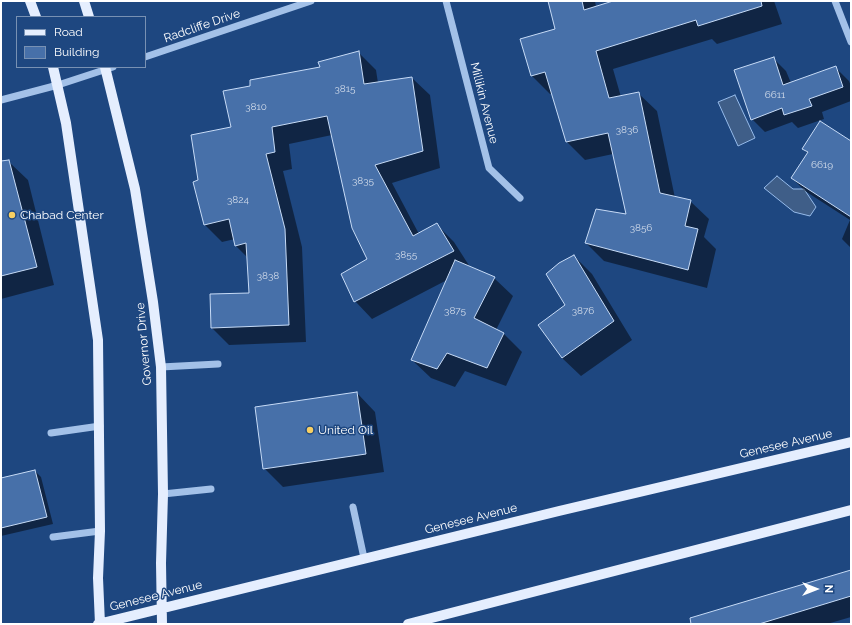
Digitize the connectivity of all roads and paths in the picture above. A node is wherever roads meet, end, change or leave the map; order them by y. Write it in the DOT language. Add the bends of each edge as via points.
graph roads {
  1 [pos="30,1"];
  2 [pos="84,1"];
  3 [pos="311,1"];
  4 [pos="446,1"];
  5 [pos="835,1"];
  6 [pos="36,16"];
  7 [pos="89,16"];
  8 [pos="851,42"];
  9 [pos="146,57"];
  10 [pos="53,68"];
  11 [pos="108,68"];
  12 [pos="58,85"];
  13 [pos="1,100"];
  14 [pos="520,198"];
  15 [pos="218,364"];
  16 [pos="161,367"];
  17 [pos="100,426"];
  18 [pos="51,433"];
  19 [pos="851,442"];
  20 [pos="211,489"];
  21 [pos="164,494"];
  22 [pos="353,507"];
  23 [pos="851,510"];
  24 [pos="100,531"];
  25 [pos="53,537"];
  26 [pos="364,558"];
  27 [pos="162,608"];
  28 [pos="99,624"];
  29 [pos="162,624"];
  30 [pos="408,624"];
  1 -- 6 [label="main road"];
  2 -- 7 [label="main road"];
  3 -- 9 [label="street, Radcliffe Drive"];
  4 -- 14 [label="street, Millikin Avenue" via="489,168"];
  5 -- 8 [label="street"];
  10 -- 12 [label="main road"];
  11 -- 12 [label="street"];
  11 -- 16 [label="main road, Governor Drive" via="135,189"];
  12 -- 13 [label="street"];
  12 -- 17 [label="main road" via="98,340"];
  15 -- 16 [label="street"];
  16 -- 21 [label="main road, Governor Drive"];
  17 -- 18 [label="street"];
  17 -- 24 [label="main road"];
  19 -- 26 [label="main road, Genesee Avenue"];
  20 -- 21 [label="street"];
  21 -- 27 [label="main road, Governor Drive"];
  22 -- 26 [label="street"];
  23 -- 30 [label="main road"];
  24 -- 25 [label="street"];
  24 -- 28 [label="main road"];
  26 -- 27 [label="main road, Genesee Avenue"];
  27 -- 28 [label="main road, Genesee Avenue"];
  27 -- 29 [label="main road, Governor Drive"];
}
